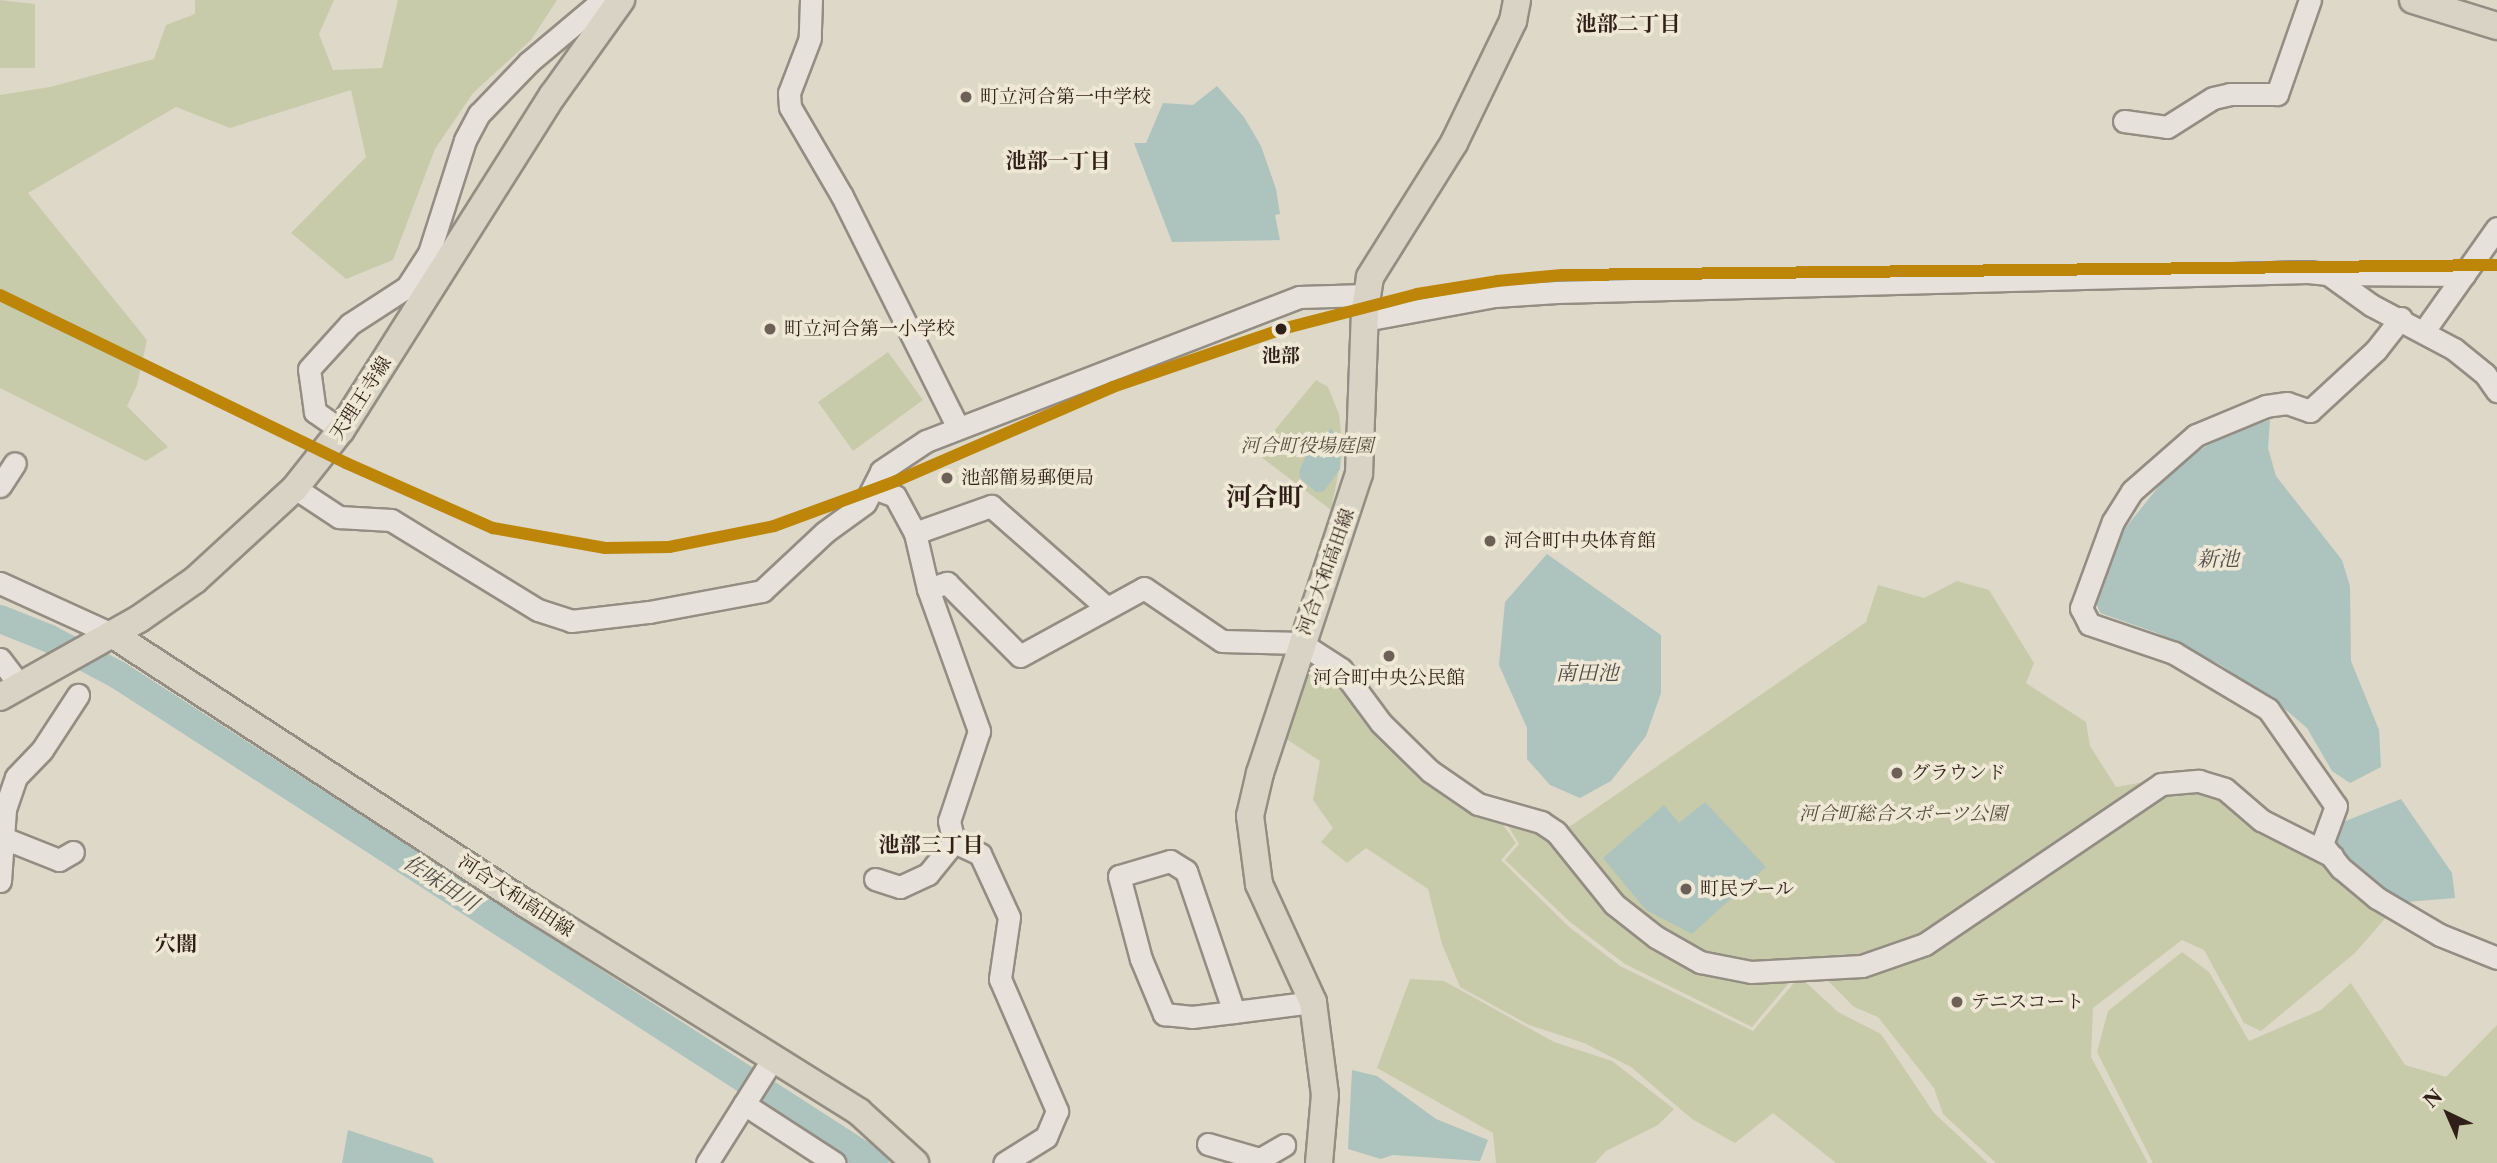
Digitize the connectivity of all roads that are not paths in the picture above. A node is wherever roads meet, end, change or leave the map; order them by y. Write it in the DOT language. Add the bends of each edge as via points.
graph roads {
  1 [pos="603,0"];
  2 [pos="621,0"];
  3 [pos="811,0"];
  4 [pos="1517,0"];
  5 [pos="2310,0"];
  6 [pos="2413,0"];
  7 [pos="2497,26"];
  8 [pos="2124,121"];
  9 [pos="2497,228"];
  10 [pos="2328,274"];
  11 [pos="2463,275"];
  12 [pos="1365,308"];
  13 [pos="2401,318"];
  14 [pos="2424,331"];
  15 [pos="2497,391"];
  16 [pos="958,428"];
  17 [pos="341,430"];
  18 [pos="15,463"];
  19 [pos="0,486"];
  20 [pos="295,488"];
  21 [pos="876,489"];
  22 [pos="915,533"];
  23 [pos="0,583"];
  24 [pos="928,590"];
  25 [pos="1107,608"];
  26 [pos="106,637"];
  27 [pos="1301,643"];
  28 [pos="0,659"];
  29 [pos="10,691"];
  30 [pos="78,695"];
  31 [pos="6,839"];
  32 [pos="954,842"];
  33 [pos="73,852"];
  34 [pos="2332,856"];
  35 [pos="1,874"];
  36 [pos="876,879"];
  37 [pos="2497,958"];
  38 [pos="1312,1003"];
  39 [pos="1234,1012"];
  40 [pos="773,1058"];
  41 [pos="744,1104"];
  42 [pos="1208,1144"];
  43 [pos="1284,1145"];
  44 [pos="1260,1161"];
  45 [pos="707,1163"];
  46 [pos="835,1163"];
  47 [pos="915,1163"];
  48 [pos="1004,1163"];
  49 [pos="1319,1163"];
  1 -- 17 [label="street" via="529,62 479,114 465,140 429,253 407,287 350,324 309,369 315,412"];
  2 -- 17 [label="main road, 天理王寺線" via="553,95"];
  3 -- 16 [label="street" via="810,38 789,93 790,107 842,196"];
  4 -- 12 [label="main road, 河合大和高田線" via="1513,22 1465,123 1378,262"];
  5 -- 8 [label="street" via="2277,94 2213,98 2167,127"];
  6 -- 7 [label="main road"];
  9 -- 11 [label="street"];
  10 -- 11 [label="street"];
  10 -- 12 [label="street" via="1557,292"];
  10 -- 13 [label="street" via="2371,305"];
  11 -- 14 [label="street"];
  12 -- 16 [label="street" via="1299,297"];
  12 -- 27 [label="main road, 河合大和高田線" via="1359,474"];
  13 -- 14 [label="street"];
  13 -- 34 [label="street" via="2376,351 2310,411 2287,403 2266,406 2196,435 2132,491 2113,521 2081,608 2089,624 2174,653 2268,709 2336,806 2322,844"];
  14 -- 15 [label="street" via="2485,374"];
  16 -- 21 [label="street" via="926,441 881,471"];
  17 -- 20 [label="main road, 天理王寺線"];
  18 -- 19 [label="street"];
  20 -- 21 [label="street" via="339,517 391,520 538,610 571,621 762,591"];
  20 -- 26 [label="main road, 天理王寺線" via="195,580"];
  21 -- 22 [label="street" via="895,496"];
  22 -- 24 [label="street"];
  22 -- 25 [label="street" via="991,506"];
  23 -- 26 [label="street"];
  24 -- 25 [label="street" via="947,583 1020,656"];
  24 -- 32 [label="street" via="979,731 949,821"];
  25 -- 27 [label="street" via="1144,588 1222,641"];
  26 -- 29 [label="main road, 天理王寺線"];
  26 -- 40 [label="main road, 河合大和高田線"];
  27 -- 34 [label="street" via="1341,669 1381,723 1430,771 1478,804 1541,822 1556,832 1614,904 1656,937 1713,964 1751,972 1863,966 1925,944 2161,785 2199,781 2225,789 2261,820"];
  27 -- 38 [label="main road, 河合大和高田線" via="1260,774 1250,816 1251,849 1259,884"];
  28 -- 29 [label="street"];
  30 -- 31 [label="street" via="42,750 16,777 5,809"];
  31 -- 33 [label="street" via="59,860"];
  31 -- 35 [label="street"];
  32 -- 36 [label="street" via="928,874 900,887"];
  32 -- 48 [label="street" via="980,854 1009,916 1000,979 1057,1111 1046,1137"];
  34 -- 37 [label="street" via="2377,898 2440,935"];
  38 -- 39 [label="street"];
  38 -- 49 [label="main road, 河合大和高田線" via="1325,1095"];
  39 -- 39 [label="street" via="1186,871 1170,861 1119,876 1141,959 1164,1014"];
  40 -- 41 [label="street"];
  40 -- 47 [label="main road, 河合大和高田線" via="859,1112"];
  41 -- 45 [label="street"];
  41 -- 46 [label="street"];
  42 -- 44 [label="street"];
  43 -- 44 [label="street"];
}
